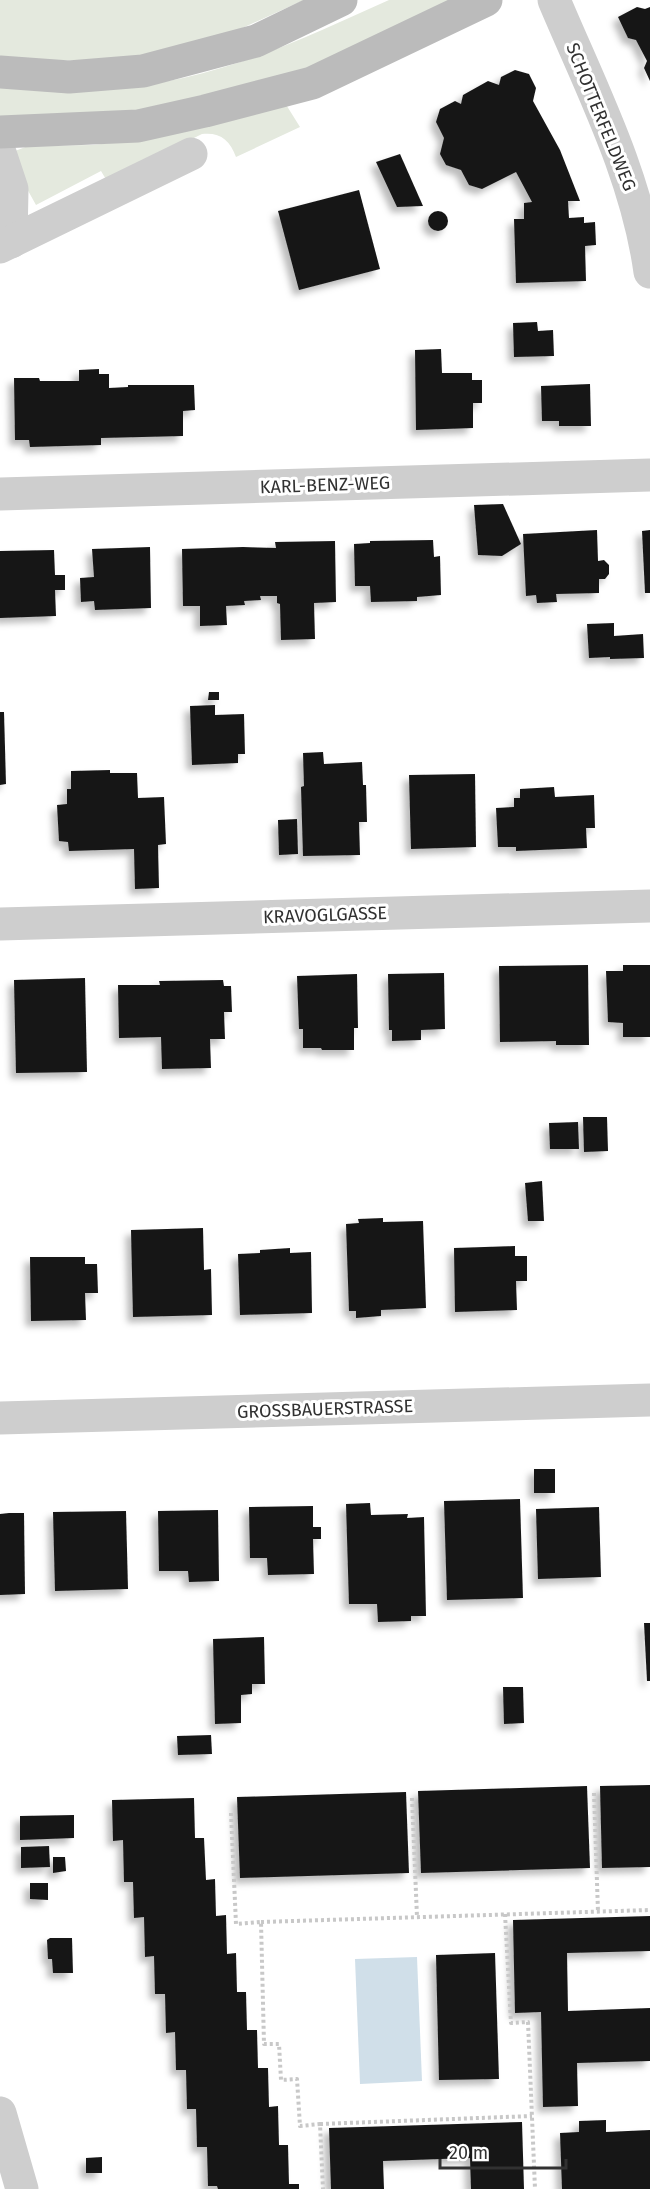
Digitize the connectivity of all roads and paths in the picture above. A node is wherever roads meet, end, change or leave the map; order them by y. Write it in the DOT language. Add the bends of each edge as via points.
graph roads {
  1 [pos="341,0"];
  2 [pos="486,0"];
  3 [pos="554,0"];
  4 [pos="2,73"];
  5 [pos="0,132"];
  6 [pos="0,153"];
  7 [pos="191,154"];
  8 [pos="6,244"];
  9 [pos="650,272"];
  10 [pos="650,475"];
  11 [pos="0,494"];
  12 [pos="650,906"];
  13 [pos="0,924"];
  14 [pos="650,1400"];
  15 [pos="0,1418"];
  16 [pos="594,1793"];
  17 [pos="412,1798"];
  18 [pos="231,1814"];
  19 [pos="650,1910"];
  20 [pos="598,1912"];
  21 [pos="506,1914"];
  22 [pos="417,1917"];
  23 [pos="261,1922"];
  24 [pos="0,2113"];
  25 [pos="532,2116"];
  26 [pos="320,2124"];
  27 [pos="22,2189"];
  28 [pos="323,2189"];
  29 [pos="535,2189"];
  1 -- 4 [label="main road" via="256,41 143,72 69,77"];
  2 -- 5 [label="main road" via="312,83 138,126"];
  3 -- 9 [label="street, SCHOTTERFELDWEG" via="631,188"];
  6 -- 8 [label="street" via="12,189"];
  7 -- 8 [label="street"];
  10 -- 11 [label="street, KARL-BENZ-WEG"];
  12 -- 13 [label="street, KRAVOGLGASSE"];
  14 -- 15 [label="street, GROSSBAUERSTRASSE"];
  16 -- 20 [label="path"];
  17 -- 22 [label="path"];
  18 -- 23 [label="path" via="236,1924"];
  19 -- 20 [label="path"];
  20 -- 21 [label="path"];
  21 -- 22 [label="path"];
  21 -- 25 [label="path" via="511,2023 528,2022"];
  22 -- 23 [label="path"];
  23 -- 26 [label="path" via="264,2044 279,2044 281,2080 297,2079 300,2126"];
  24 -- 27 [label="street"];
  25 -- 26 [label="path"];
  25 -- 29 [label="path"];
  26 -- 28 [label="path"];
}
